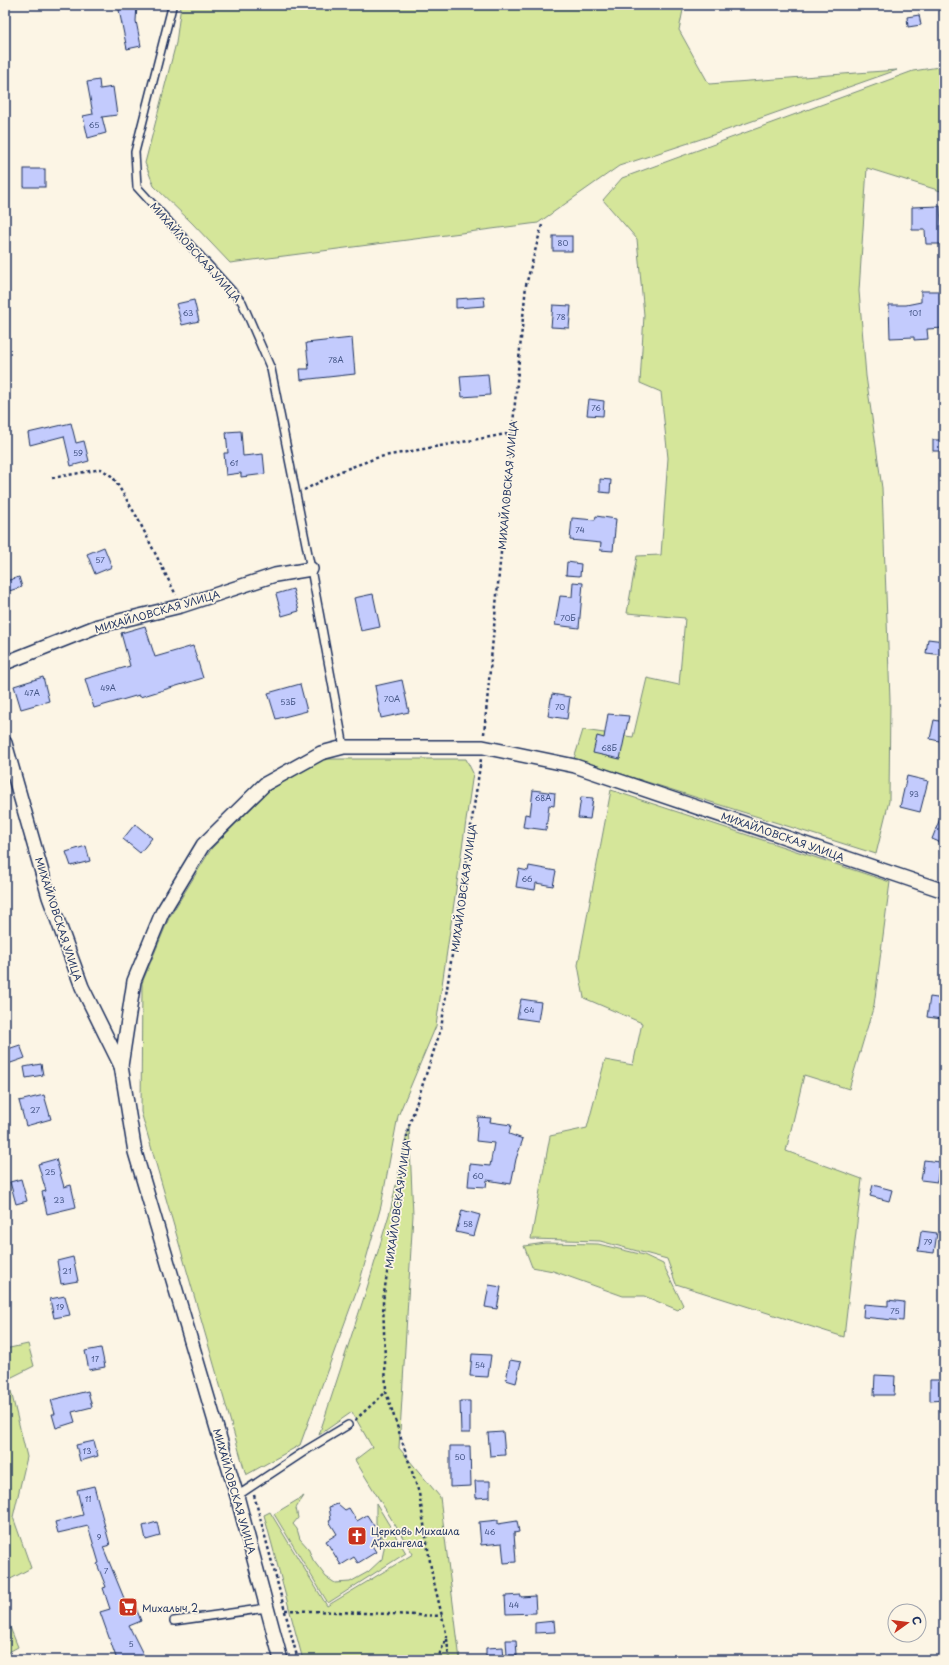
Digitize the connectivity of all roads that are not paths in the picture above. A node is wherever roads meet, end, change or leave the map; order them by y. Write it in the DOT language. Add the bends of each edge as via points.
graph roads {
  1 [pos="172,7"];
  2 [pos="311,569"];
  3 [pos="5,662"];
  4 [pos="5,743"];
  5 [pos="344,746"];
  6 [pos="944,891"];
  7 [pos="121,1066"];
  8 [pos="348,1425"];
  9 [pos="237,1496"];
  10 [pos="267,1608"];
  11 [pos="174,1620"];
  12 [pos="281,1660"];
  1 -- 2 [label="lane, МИХАЙЛОВСКАЯ УЛИЦА" via="135,152 137,187 242,302 271,369"];
  2 -- 3 [label="street, МИХАЙЛОВСКАЯ УЛИЦА" via="275,576 181,606 98,626"];
  2 -- 5 [label="lane, МИХАЙЛОВСКАЯ УЛИЦА"];
  4 -- 7 [label="street, МИХАЙЛОВСКАЯ УЛИЦА" via="49,897 82,987"];
  5 -- 6 [label="street, МИХАЙЛОВСКАЯ УЛИЦА" via="483,747 575,766"];
  5 -- 7 [label="street, МИХАЙЛОВСКАЯ УЛИЦА" via="321,752 265,784 203,845 162,913 134,981"];
  7 -- 9 [label="street, МИХАЙЛОВСКАЯ УЛИЦА" via="135,1152"];
  8 -- 9 [label="lane"];
  9 -- 10 [label="street, МИХАЙЛОВСКАЯ УЛИЦА"];
  10 -- 11 [label="lane"];
  10 -- 12 [label="street, МИХАЙЛОВСКАЯ УЛИЦА"];
}
